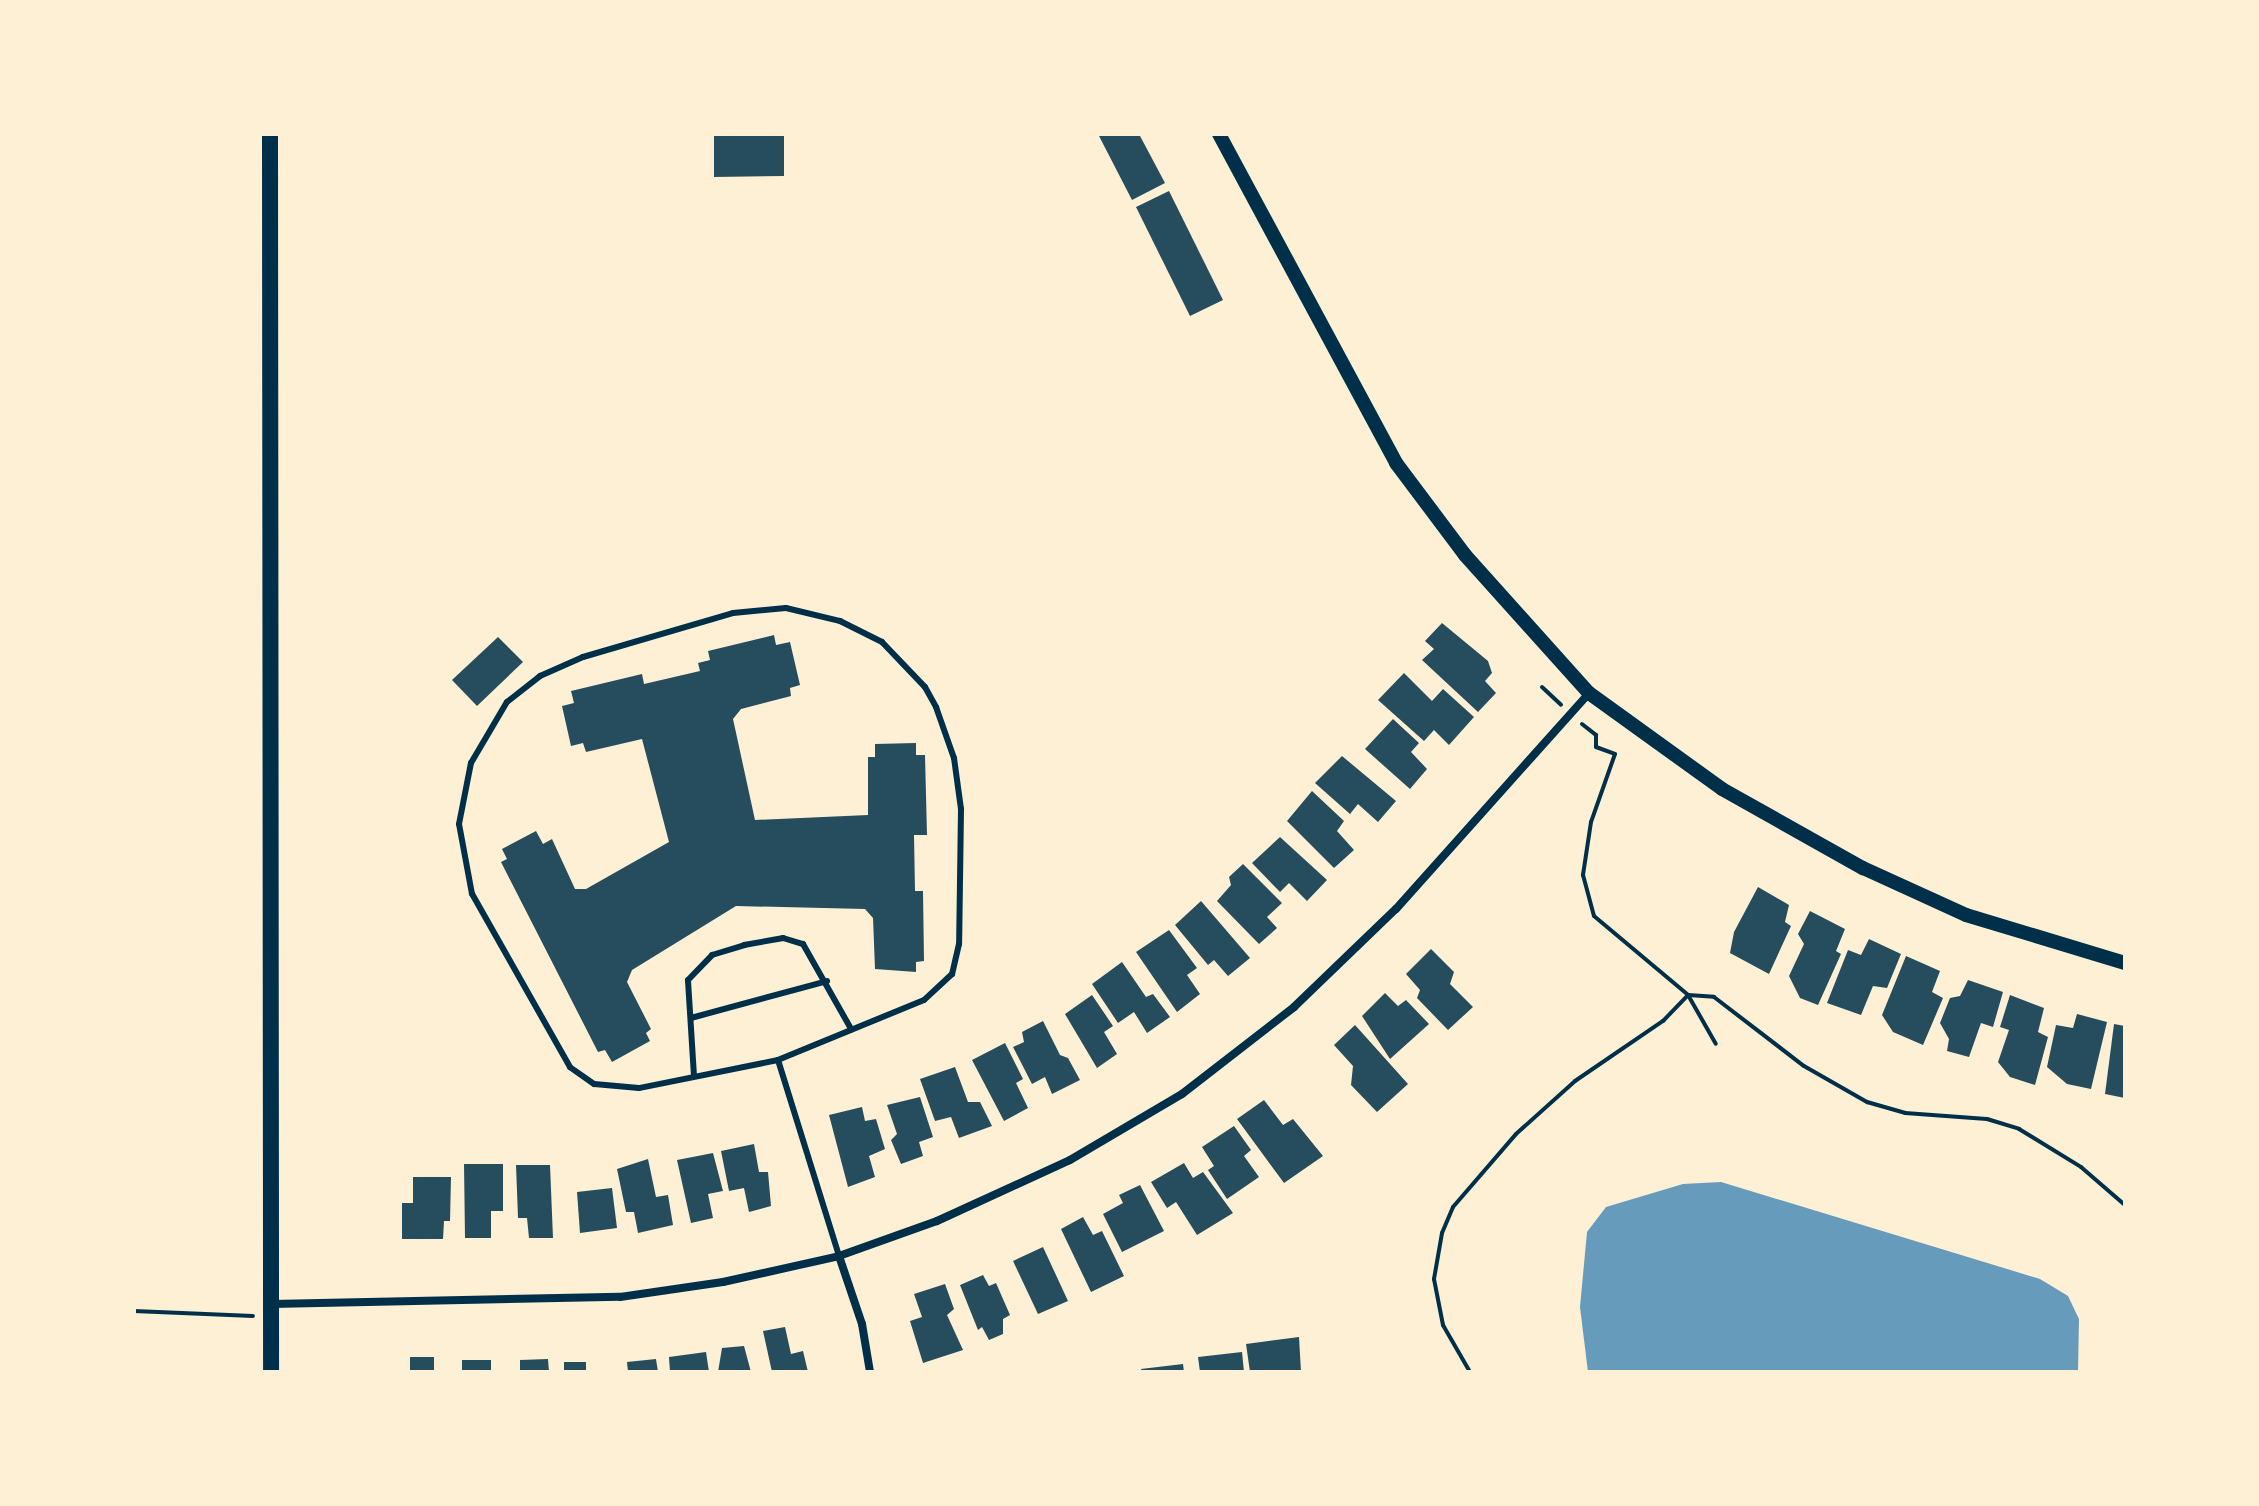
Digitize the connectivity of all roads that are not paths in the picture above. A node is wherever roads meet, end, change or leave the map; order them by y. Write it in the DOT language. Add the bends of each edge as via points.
graph roads {
  1 [pos="270,134"];
  2 [pos="1219,134"];
  3 [pos="1589,693"];
  4 [pos="2125,963"];
  5 [pos="827,981"];
  6 [pos="691,1018"];
  7 [pos="851,1029"];
  8 [pos="778,1060"];
  9 [pos="694,1076"];
  10 [pos="839,1256"];
  11 [pos="272,1310"];
  12 [pos="271,1372"];
  13 [pos="870,1372"];
  1 -- 11 [label="main road"];
  2 -- 3 [label="street" via="1396,463 1465,555"];
  3 -- 4 [label="street" via="1722,789 1863,868 1966,915"];
  3 -- 10 [label="street" via="1396,909 1294,1007 1182,1094 1070,1160 937,1221"];
  5 -- 6 [label="lane"];
  5 -- 6 [label="lane" via="803,944 783,938 744,945 698,966 688,980"];
  5 -- 7 [label="lane"];
  6 -- 9 [label="lane"];
  7 -- 8 [label="lane"];
  7 -- 9 [label="lane" via="924,1000 952,974 958,957 961,809 946,728 925,687 899,656 864,632 786,608 733,613 583,657 540,676 514,695 478,747 459,824 472,894 565,1059 580,1076 610,1088"];
  8 -- 9 [label="lane"];
  8 -- 10 [label="lane"];
  10 -- 11 [label="street" via="723,1282 620,1297"];
  10 -- 13 [label="street" via="862,1324"];
  11 -- 12 [label="main road"];
}
